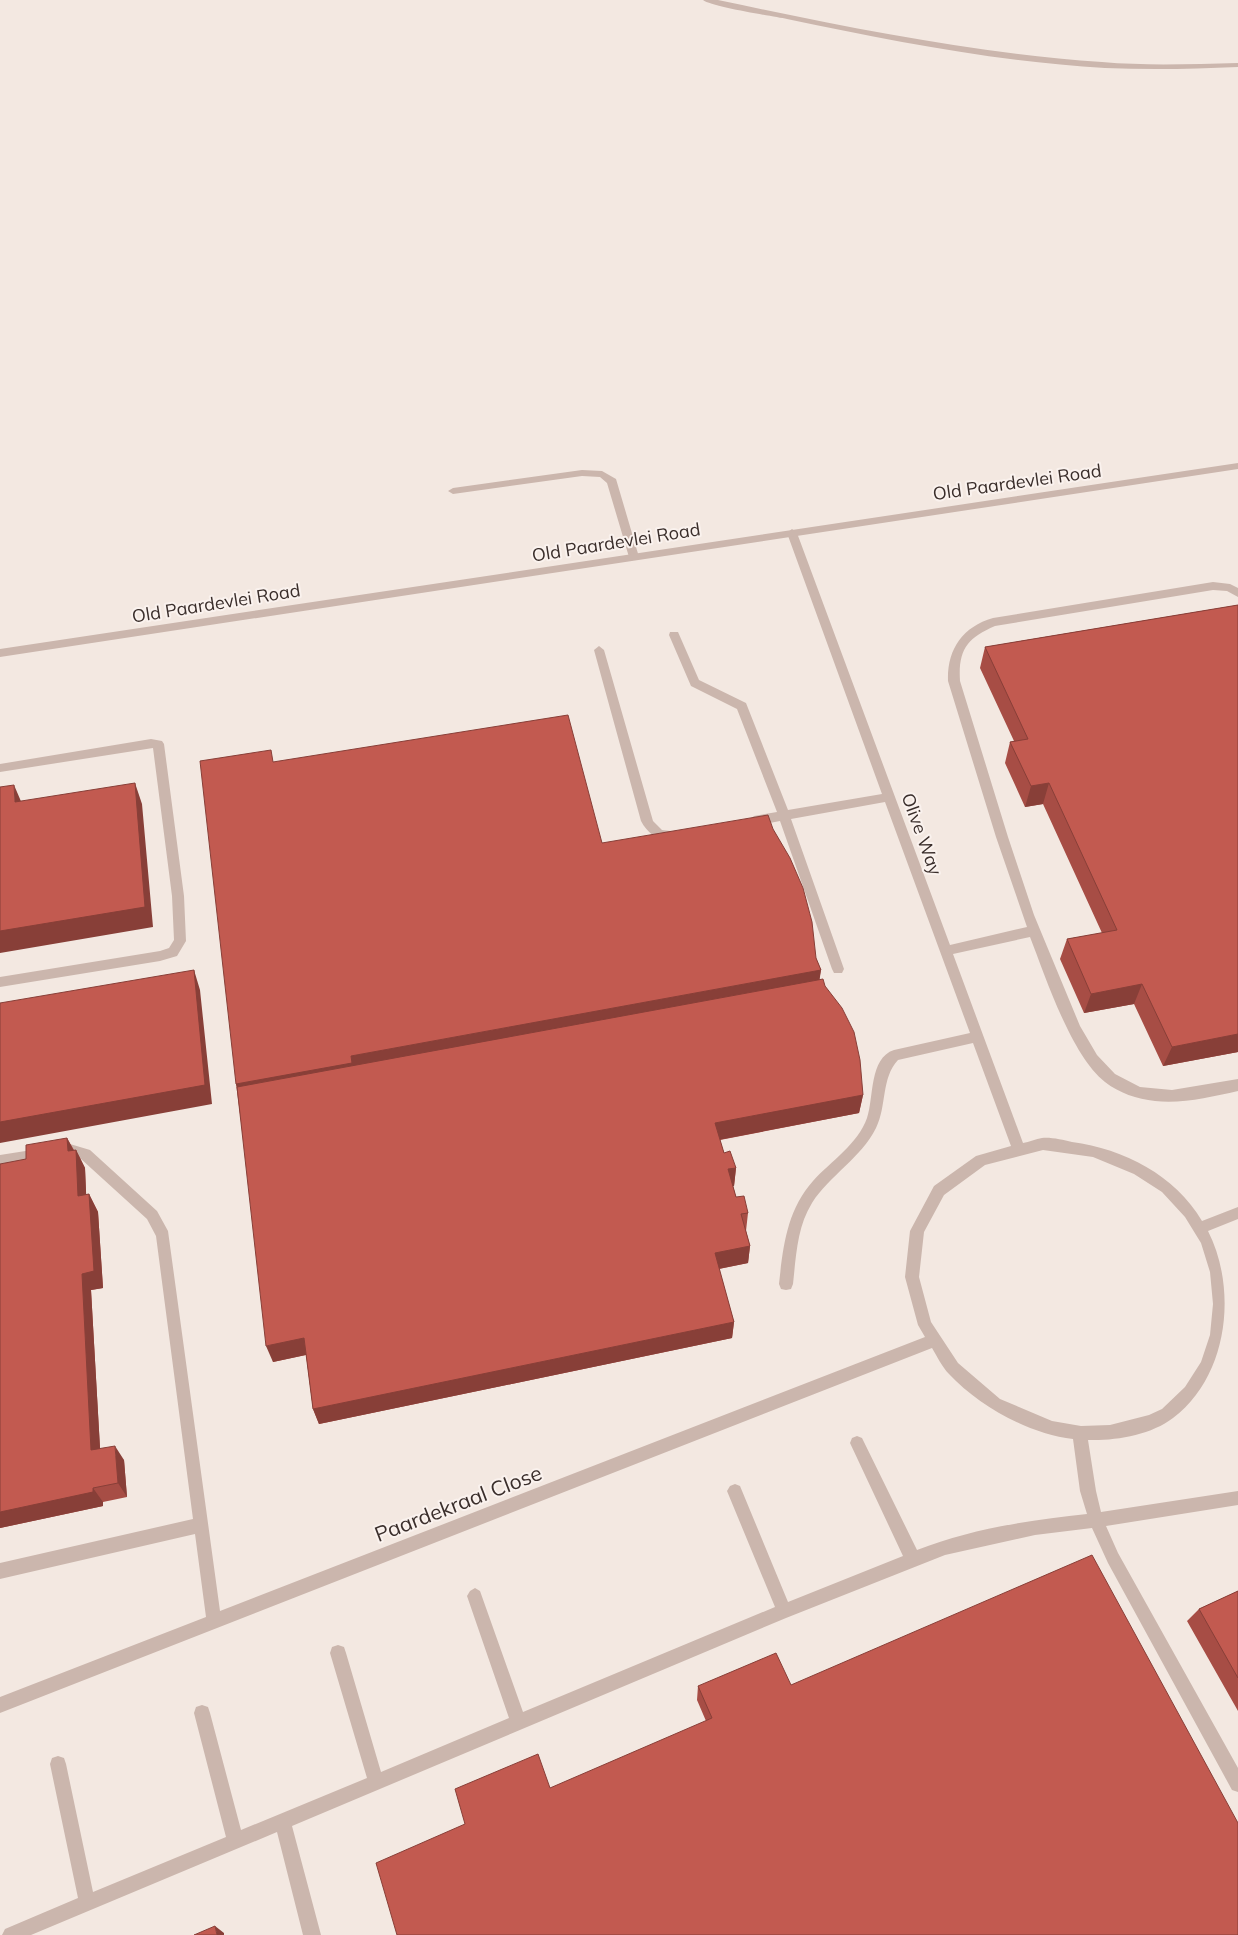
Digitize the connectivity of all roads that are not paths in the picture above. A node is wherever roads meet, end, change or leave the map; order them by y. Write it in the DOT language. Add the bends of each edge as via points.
graph roads {
  1 [pos="707,0"];
  2 [pos="1238,65"];
  3 [pos="1238,466"];
  4 [pos="453,491"];
  5 [pos="792,533"];
  6 [pos="634,557"];
  7 [pos="1238,593"];
  8 [pos="674,635"];
  9 [pos="599,650"];
  10 [pos="0,653"];
  11 [pos="0,768"];
  12 [pos="889,797"];
  13 [pos="784,816"];
  14 [pos="745,823"];
  15 [pos="686,833"];
  16 [pos="1033,931"];
  17 [pos="946,951"];
  18 [pos="838,969"];
  19 [pos="0,982"];
  20 [pos="978,1038"];
  21 [pos="1238,1085"];
  22 [pos="1018,1147"];
  23 [pos="0,1161"];
  24 [pos="1238,1214"];
  25 [pos="1202,1227"];
  26 [pos="786,1284"];
  27 [pos="932,1342"];
  28 [pos="1080,1433"];
  29 [pos="857,1443"];
  30 [pos="734,1491"];
  31 [pos="1238,1498"];
  32 [pos="1096,1520"];
  33 [pos="202,1526"];
  34 [pos="913,1559"];
  35 [pos="0,1572"];
  36 [pos="475,1596"];
  37 [pos="784,1611"];
  38 [pos="214,1621"];
  39 [pos="338,1653"];
  40 [pos="0,1705"];
  41 [pos="202,1713"];
  42 [pos="518,1722"];
  43 [pos="58,1764"];
  44 [pos="376,1782"];
  45 [pos="1238,1784"];
  46 [pos="282,1820"];
  47 [pos="234,1841"];
  48 [pos="87,1902"];
  49 [pos="11,1935"];
  50 [pos="312,1935"];
  1 -- 2 [label="street" via="846,29 1029,58 1132,68"];
  3 -- 5 [label="street, Old Paardevlei Road"];
  4 -- 6 [label="street" via="582,473 602,474 612,481"];
  5 -- 6 [label="street, Old Paardevlei Road"];
  5 -- 12 [label="street, Olive Way"];
  6 -- 10 [label="street, Old Paardevlei Road"];
  7 -- 16 [label="street" via="1230,588 1213,586 993,622 975,629 963,639 956,654 954,681"];
  8 -- 13 [label="street" via="695,683 742,706"];
  9 -- 15 [label="street" via="649,826 664,836"];
  11 -- 19 [label="street" via="158,744 178,896 180,940 174,952 160,956"];
  12 -- 13 [label="street"];
  12 -- 17 [label="street, Olive Way"];
  13 -- 14 [label="street"];
  13 -- 18 [label="street"];
  16 -- 17 [label="street"];
  16 -- 21 [label="street" via="1079,1037 1110,1078 1140,1093 1162,1096 1182,1096"];
  17 -- 20 [label="street, Olive Way"];
  20 -- 22 [label="street, Olive Way"];
  20 -- 26 [label="street" via="894,1055 885,1063 871,1126 801,1209 792,1232"];
  22 -- 25 [label="street" via="1043,1144 1069,1146 1120,1160 1166,1188"];
  22 -- 27 [label="street" via="967,1167 929,1205 918,1230 912,1257 919,1314"];
  23 -- 33 [label="street" via="70,1150 85,1154 143,1205 158,1223 163,1235"];
  24 -- 25 [label="street"];
  25 -- 28 [label="street" via="1216,1253 1225,1281 1228,1310 1225,1337 1216,1363 1201,1387 1180,1406 1155,1421 1126,1430"];
  27 -- 28 [label="street" via="950,1367 973,1390 1000,1409 1031,1423"];
  27 -- 38 [label="street, Paardekraal Close"];
  28 -- 32 [label="street" via="1088,1491"];
  29 -- 34 [label="street"];
  30 -- 37 [label="street"];
  31 -- 32 [label="street"];
  32 -- 34 [label="street" via="998,1534"];
  32 -- 45 [label="street" via="1113,1558"];
  33 -- 35 [label="street"];
  33 -- 38 [label="street"];
  34 -- 37 [label="street"];
  36 -- 42 [label="street"];
  37 -- 42 [label="street"];
  38 -- 40 [label="street, Paardekraal Close"];
  39 -- 44 [label="street"];
  41 -- 47 [label="street"];
  42 -- 44 [label="street"];
  43 -- 48 [label="street"];
  44 -- 46 [label="street"];
  46 -- 47 [label="street"];
  46 -- 50 [label="street"];
  47 -- 48 [label="street"];
  48 -- 49 [label="street"];
}
